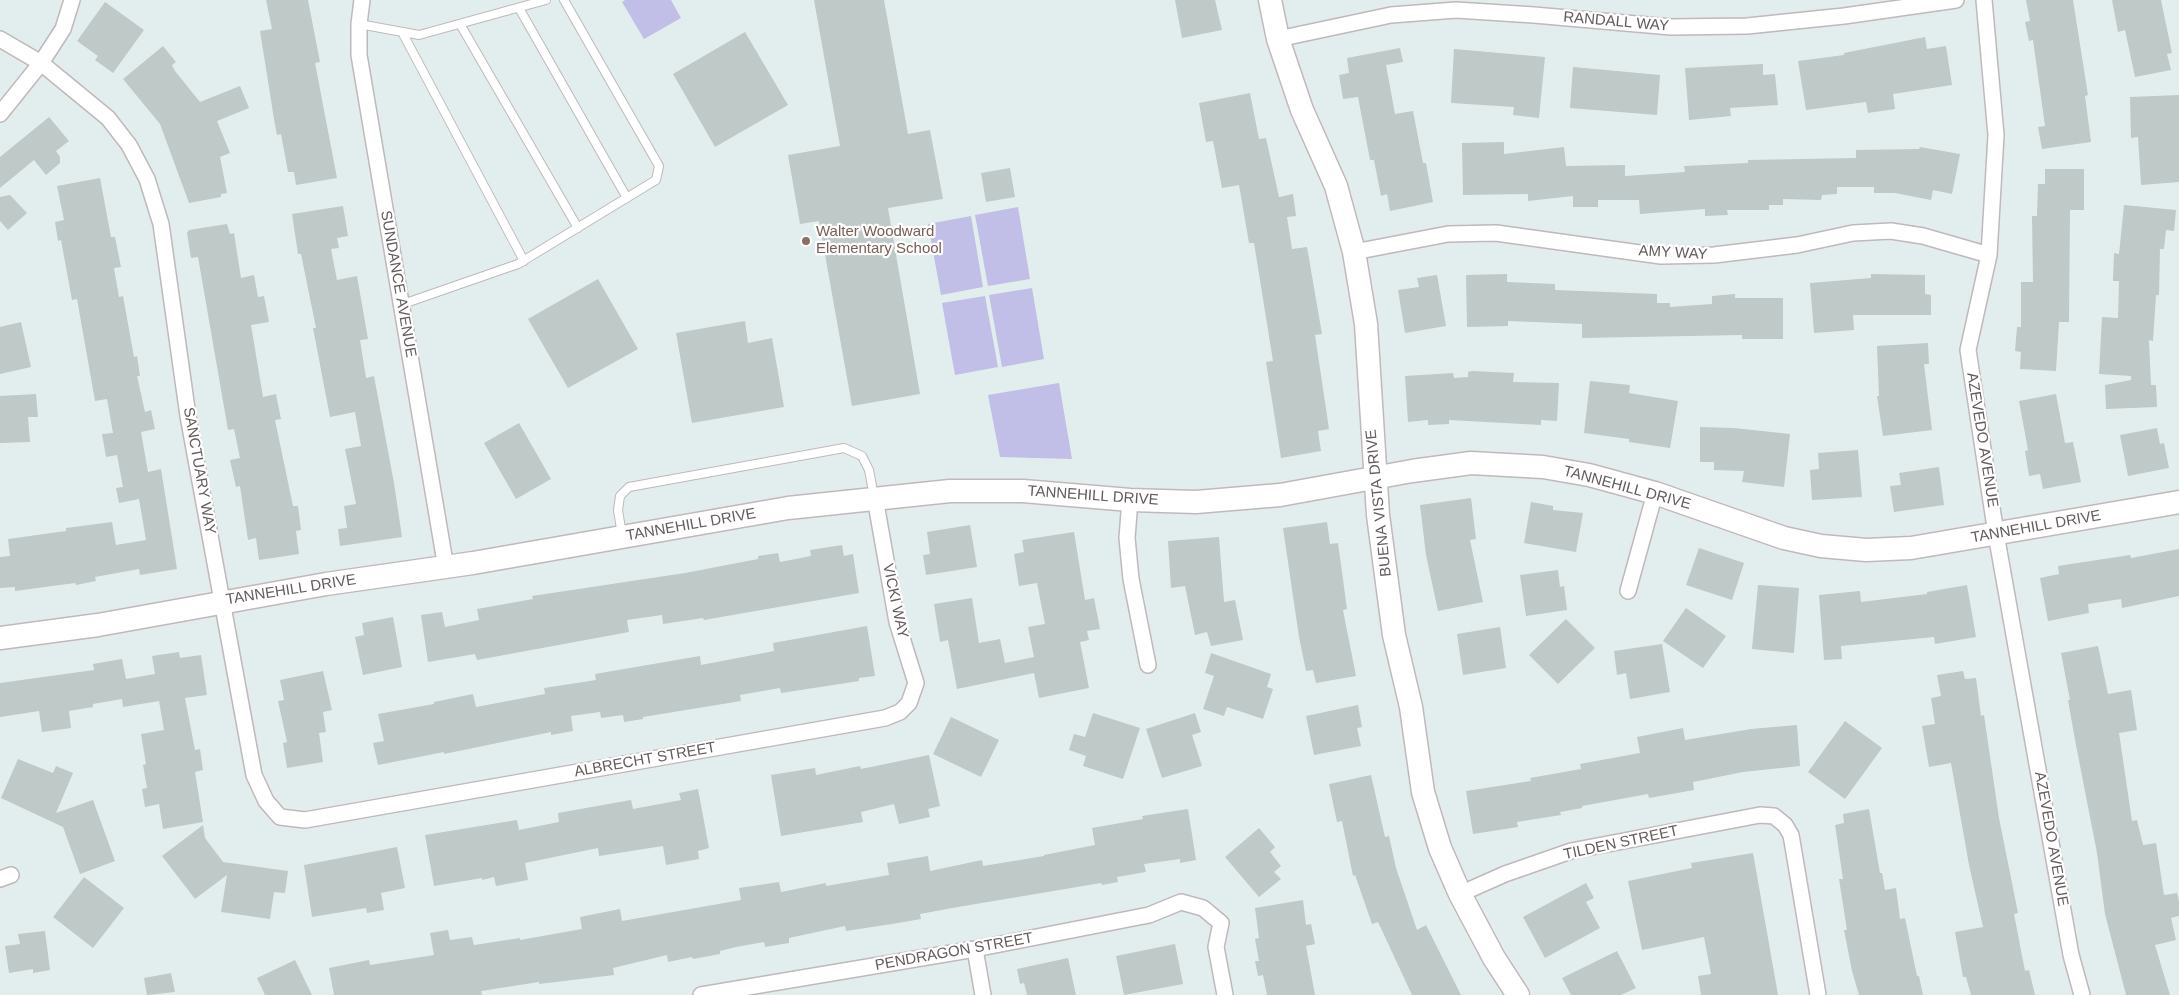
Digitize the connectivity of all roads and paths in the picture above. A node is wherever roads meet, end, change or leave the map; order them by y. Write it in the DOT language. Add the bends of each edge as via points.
graph roads {
  1 [pos="72,0"];
  2 [pos="362,0"];
  3 [pos="546,0"];
  4 [pos="564,0"];
  5 [pos="1270,0"];
  6 [pos="1956,0"];
  7 [pos="1984,0"];
  8 [pos="519,8"];
  9 [pos="359,24"];
  10 [pos="460,24"];
  11 [pos="402,32"];
  12 [pos="0,39"];
  13 [pos="1278,39"];
  14 [pos="42,63"];
  15 [pos="0,114"];
  16 [pos="627,198"];
  17 [pos="578,228"];
  18 [pos="1354,252"];
  19 [pos="1989,255"];
  20 [pos="524,261"];
  21 [pos="403,304"];
  22 [pos="1375,478"];
  23 [pos="1655,493"];
  24 [pos="875,498"];
  25 [pos="1130,500"];
  26 [pos="2179,502"];
  27 [pos="1996,534"];
  28 [pos="622,537"];
  29 [pos="446,568"];
  30 [pos="1628,591"];
  31 [pos="223,602"];
  32 [pos="0,638"];
  33 [pos="1148,665"];
  34 [pos="910,703"];
  35 [pos="376,808"];
  36 [pos="1460,894"];
  37 [pos="975,949"];
  38 [pos="701,995"];
  39 [pos="983,995"];
  40 [pos="1225,995"];
  41 [pos="1518,995"];
  42 [pos="1818,995"];
  43 [pos="2082,995"];
  1 -- 14 [label="street" via="63,29"];
  2 -- 9 [label="street, SUNDANCE AVENUE"];
  3 -- 8 [label="lane"];
  4 -- 16 [label="lane" via="659,166 656,180"];
  5 -- 13 [label="street, BUENA VISTA DRIVE"];
  6 -- 13 [label="street, RANDALL WAY" via="1747,26 1671,27 1456,10 1391,15"];
  7 -- 19 [label="street, AZEVEDO AVENUE" via="1996,135"];
  8 -- 10 [label="lane"];
  8 -- 16 [label="lane"];
  9 -- 11 [label="lane"];
  9 -- 21 [label="street, SUNDANCE AVENUE" via="359,55"];
  10 -- 11 [label="lane" via="419,35"];
  10 -- 17 [label="lane"];
  11 -- 20 [label="lane"];
  12 -- 14 [label="street, SANCTUARY WAY"];
  13 -- 18 [label="street, BUENA VISTA DRIVE" via="1302,110 1336,186"];
  14 -- 15 [label="street"];
  14 -- 31 [label="street, SANCTUARY WAY" via="108,118 129,145 147,179 161,224 188,416"];
  16 -- 17 [label="lane"];
  17 -- 20 [label="lane"];
  18 -- 19 [label="street, AMY WAY" via="1448,234 1496,233 1661,256 1714,255 1891,231 1923,236"];
  18 -- 22 [label="street, BUENA VISTA DRIVE" via="1366,324"];
  19 -- 27 [label="street, AZEVEDO AVENUE" via="1968,350"];
  20 -- 21 [label="lane"];
  21 -- 29 [label="street, SUNDANCE AVENUE"];
  22 -- 23 [label="street, TANNEHILL DRIVE" via="1471,463 1544,466"];
  22 -- 25 [label="street, TANNEHILL DRIVE" via="1280,496 1196,502"];
  22 -- 36 [label="street, BUENA VISTA DRIVE" via="1394,635 1411,707 1423,792 1440,848"];
  23 -- 27 [label="street, TANNEHILL DRIVE" via="1784,538 1821,546 1866,550 1911,548"];
  23 -- 30 [label="street"];
  24 -- 25 [label="street, TANNEHILL DRIVE" via="950,491 1023,491"];
  24 -- 28 [label="street, TANNEHILL DRIVE" via="788,508"];
  24 -- 28 [label="lane" via="869,470 862,456 844,448 629,487 620,496 618,510"];
  24 -- 34 [label="street, VICKI WAY" via="897,622 916,683"];
  25 -- 33 [label="street" via="1127,538 1131,579"];
  26 -- 27 [label="street, TANNEHILL DRIVE"];
  27 -- 43 [label="street, AZEVEDO AVENUE" via="2071,955"];
  28 -- 29 [label="street, TANNEHILL DRIVE"];
  29 -- 31 [label="street, TANNEHILL DRIVE"];
  31 -- 32 [label="street, TANNEHILL DRIVE" via="98,625"];
  31 -- 35 [label="street, SANCTUARY WAY" via="254,775 272,811 280,817 305,820"];
  34 -- 35 [label="street, ALBRECHT STREET" via="900,712 885,718"];
  36 -- 41 [label="street, BUENA VISTA DRIVE"];
  36 -- 42 [label="street, TILDEN STREET" via="1571,851 1760,815 1774,816 1785,825 1791,836"];
  37 -- 38 [label="street, PENDRAGON STREET"];
  37 -- 39 [label="street"];
  37 -- 40 [label="street, PENDRAGON STREET" via="1149,915 1181,902 1203,908 1222,923 1216,947"];
}
